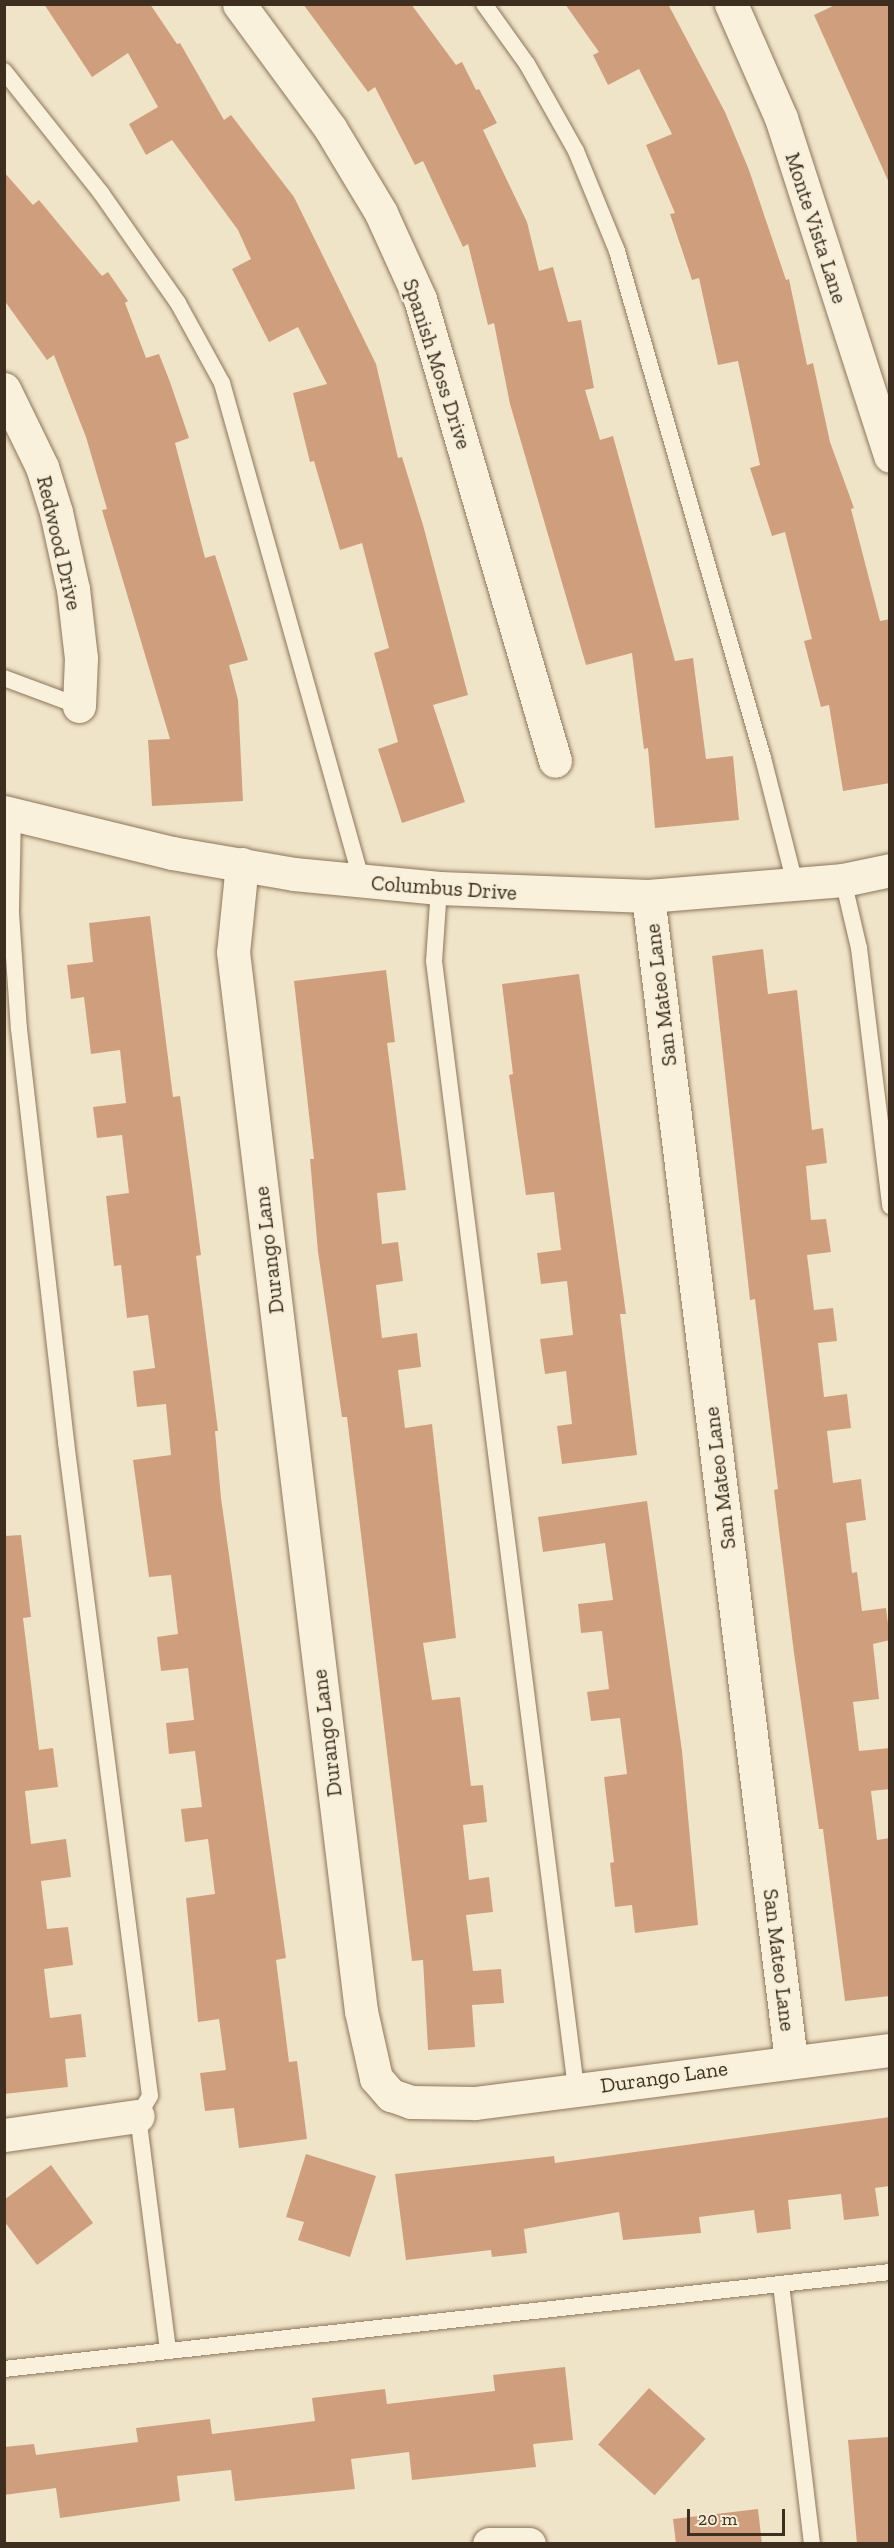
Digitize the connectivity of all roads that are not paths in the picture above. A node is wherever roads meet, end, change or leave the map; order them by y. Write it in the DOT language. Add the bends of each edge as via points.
graph roads {
  1 [pos="239,4"];
  2 [pos="484,4"];
  3 [pos="731,4"];
  4 [pos="4,71"];
  5 [pos="4,389"];
  6 [pos="890,456"];
  7 [pos="4,678"];
  8 [pos="79,706"];
  9 [pos="555,761"];
  10 [pos="9,813"];
  11 [pos="242,864"];
  12 [pos="890,870"];
  13 [pos="843,880"];
  14 [pos="362,882"];
  15 [pos="795,884"];
  16 [pos="439,888"];
  17 [pos="648,896"];
  18 [pos="890,1206"];
  19 [pos="890,2050"];
  20 [pos="791,2060"];
  21 [pos="576,2088"];
  22 [pos="138,2116"];
  23 [pos="4,2135"];
  24 [pos="890,2272"];
  25 [pos="781,2284"];
  26 [pos="168,2351"];
  27 [pos="4,2369"];
  28 [pos="489,2544"];
  29 [pos="529,2544"];
  30 [pos="812,2544"];
  1 -- 9 [label="street, Spanish Moss Drive" via="330,128 381,213 420,299"];
  2 -- 15 [label="lane" via="527,64 576,151 617,251 763,758"];
  3 -- 6 [label="street, Monte Vista Lane" via="781,118"];
  4 -- 14 [label="lane" via="100,193 178,303 222,383"];
  5 -- 8 [label="street, Redwood Drive" via="42,467 56,512 73,589 80,646"];
  7 -- 8 [label="lane"];
  10 -- 11 [label="street, Columbus Drive" via="172,853"];
  10 -- 22 [label="lane" via="19,1029 66,1442 150,2096"];
  11 -- 14 [label="street, Columbus Drive"];
  11 -- 21 [label="street, Durango Lane" via="233,952 368,2052 376,2078 391,2095 411,2102 475,2103"];
  12 -- 13 [label="street, Columbus Drive"];
  13 -- 15 [label="street, Columbus Drive"];
  13 -- 18 [label="lane" via="859,948"];
  14 -- 16 [label="street, Columbus Drive"];
  15 -- 17 [label="street, Columbus Drive"];
  16 -- 17 [label="street, Columbus Drive"];
  16 -- 21 [label="lane" via="435,961"];
  17 -- 20 [label="street, San Mateo Lane"];
  19 -- 20 [label="street, Durango Lane"];
  20 -- 21 [label="street, Durango Lane"];
  22 -- 23 [label="street"];
  22 -- 26 [label="lane"];
  24 -- 25 [label="lane"];
  25 -- 26 [label="lane"];
  25 -- 30 [label="lane"];
  26 -- 27 [label="lane"];
  28 -- 29 [label="street"];
}
